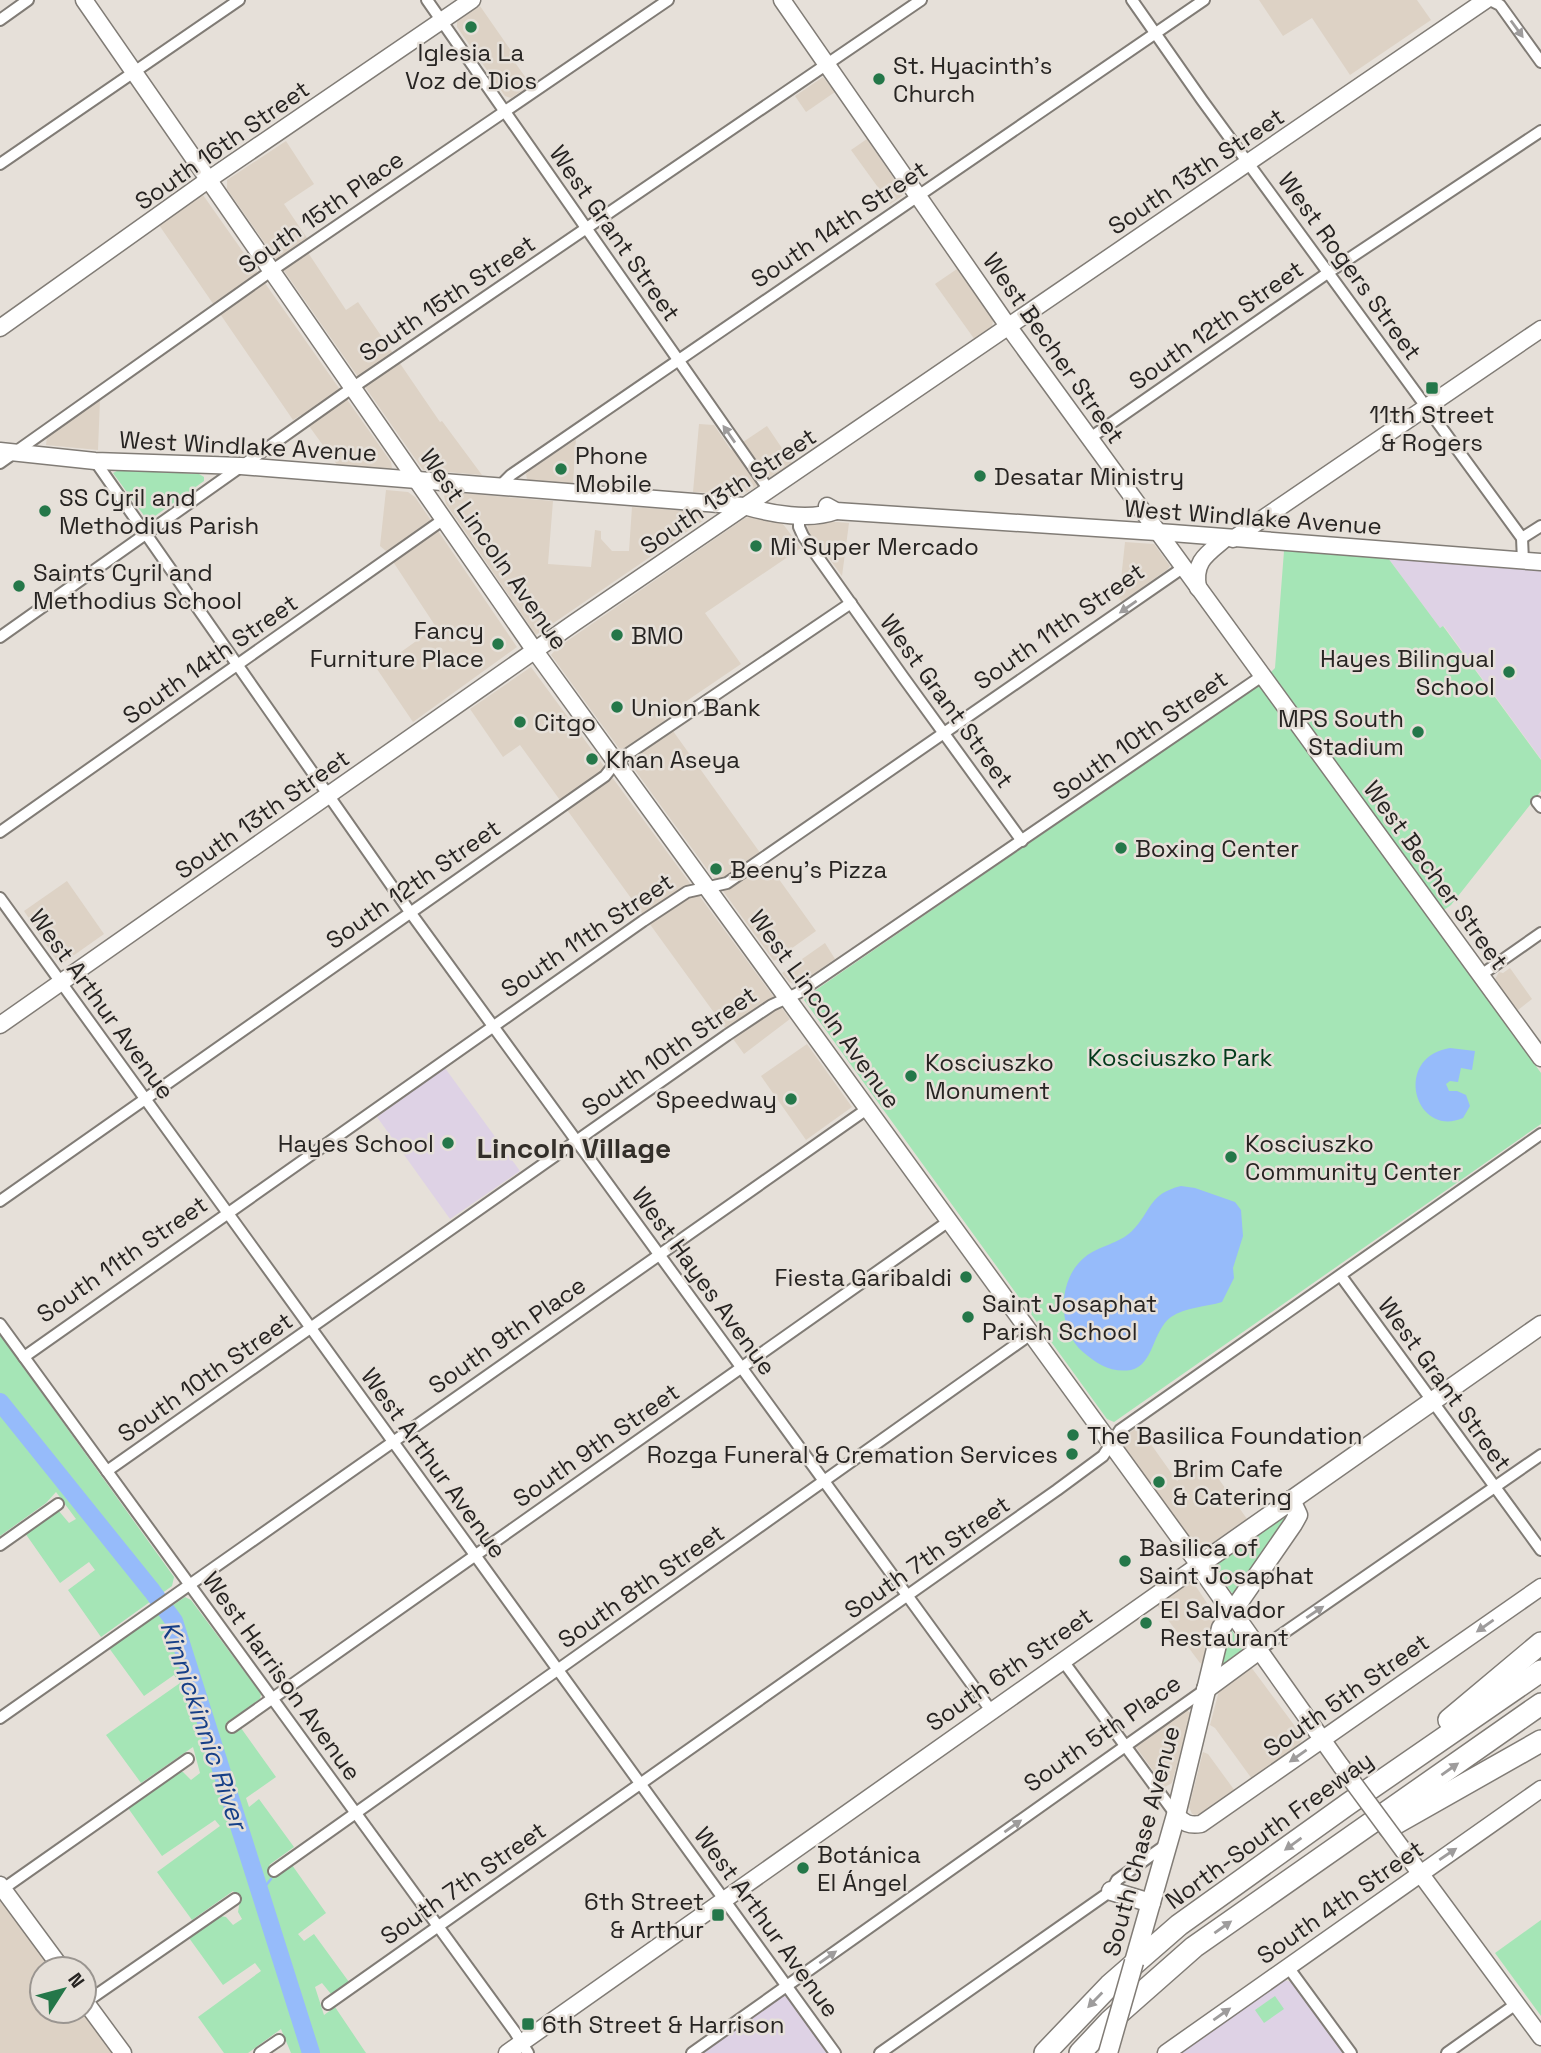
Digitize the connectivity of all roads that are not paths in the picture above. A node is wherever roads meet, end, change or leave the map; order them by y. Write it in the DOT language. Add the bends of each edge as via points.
graph roads {
  1 [pos="28,0"];
  2 [pos="83,0"];
  3 [pos="239,0"];
  4 [pos="427,0"];
  5 [pos="472,0"];
  6 [pos="668,0"];
  7 [pos="782,0"];
  8 [pos="921,0"];
  9 [pos="1132,0"];
  10 [pos="1204,0"];
  11 [pos="1488,0"];
  12 [pos="0,20"];
  13 [pos="442,21"];
  14 [pos="1156,33"];
  15 [pos="1541,62"];
  16 [pos="827,65"];
  17 [pos="134,72"];
  18 [pos="505,111"];
  19 [pos="1541,131"];
  20 [pos="1248,163"];
  21 [pos="0,164"];
  22 [pos="208,180"];
  23 [pos="918,196"];
  24 [pos="586,230"];
  25 [pos="271,271"];
  26 [pos="1329,272"];
  27 [pos="1008,326"];
  28 [pos="0,328"];
  29 [pos="1541,329"];
  30 [pos="678,360"];
  31 [pos="352,388"];
  32 [pos="1426,407"];
  33 [pos="1090,438"];
  34 [pos="8,452"];
  35 [pos="95,461"];
  36 [pos="0,463"];
  37 [pos="241,466"];
  38 [pos="416,480"];
  39 [pos="500,486"];
  40 [pos="769,490"];
  41 [pos="744,506"];
  42 [pos="836,511"];
  43 [pos="799,514"];
  44 [pos="444,519"];
  45 [pos="1541,526"];
  46 [pos="145,533"];
  47 [pos="1158,533"];
  48 [pos="1229,538"];
  49 [pos="1522,538"];
  50 [pos="1523,561"];
  51 [pos="1541,562"];
  52 [pos="1184,568"];
  53 [pos="1198,588"];
  54 [pos="850,603"];
  55 [pos="0,637"];
  56 [pos="535,651"];
  57 [pos="237,666"];
  58 [pos="1262,676"];
  59 [pos="944,734"];
  60 [pos="616,762"];
  61 [pos="328,795"];
  62 [pos="0,832"];
  63 [pos="1022,841"];
  64 [pos="707,888"];
  65 [pos="0,898"];
  66 [pos="410,912"];
  67 [pos="1541,933"];
  68 [pos="1481,975"];
  69 [pos="60,983"];
  70 [pos="787,998"];
  71 [pos="0,1026"];
  72 [pos="494,1026"];
  73 [pos="1541,1058"];
  74 [pos="144,1099"];
  75 [pos="867,1108"];
  76 [pos="1541,1135"];
  77 [pos="577,1140"];
  78 [pos="0,1201"];
  79 [pos="226,1213"];
  80 [pos="949,1221"];
  81 [pos="659,1254"];
  82 [pos="1341,1276"];
  83 [pos="0,1324"];
  84 [pos="1541,1325"];
  85 [pos="310,1329"];
  86 [pos="1031,1334"];
  87 [pos="24,1357"];
  88 [pos="741,1368"];
  89 [pos="1431,1402"];
  90 [pos="393,1442"];
  91 [pos="1111,1444"];
  92 [pos="1541,1455"];
  93 [pos="107,1471"];
  94 [pos="825,1482"];
  95 [pos="1495,1488"];
  96 [pos="1291,1500"];
  97 [pos="58,1504"];
  98 [pos="0,1545"];
  99 [pos="1541,1550"];
  100 [pos="475,1556"];
  101 [pos="1199,1565"];
  102 [pos="190,1584"];
  103 [pos="1541,1587"];
  104 [pos="908,1596"];
  105 [pos="1232,1612"];
  106 [pos="1541,1643"];
  107 [pos="1259,1650"];
  108 [pos="1063,1661"];
  109 [pos="559,1670"];
  110 [pos="1541,1671"];
  111 [pos="1206,1689"];
  112 [pos="273,1698"];
  113 [pos="1541,1704"];
  114 [pos="992,1712"];
  115 [pos="0,1718"];
  116 [pos="232,1727"];
  117 [pos="1322,1740"];
  118 [pos="1535,1743"];
  119 [pos="1126,1746"];
  120 [pos="188,1759"];
  121 [pos="641,1783"];
  122 [pos="1541,1789"];
  123 [pos="1348,1804"];
  124 [pos="354,1813"];
  125 [pos="1176,1815"];
  126 [pos="1357,1834"];
  127 [pos="1167,1844"];
  128 [pos="274,1871"];
  129 [pos="1420,1873"];
  130 [pos="1,1887"];
  131 [pos="1111,1891"];
  132 [pos="235,1899"];
  133 [pos="724,1899"];
  134 [pos="1151,1903"];
  135 [pos="437,1927"];
  136 [pos="52,1955"];
  137 [pos="1288,1967"];
  138 [pos="786,1986"];
  139 [pos="98,1992"];
  140 [pos="327,2004"];
  141 [pos="1516,2004"];
  142 [pos="98,2019"];
  143 [pos="1541,2038"];
  144 [pos="279,2040"];
  145 [pos="525,2048"];
  146 [pos="123,2053"];
  147 [pos="260,2053"];
  148 [pos="507,2053"];
  149 [pos="692,2053"];
  150 [pos="835,2053"];
  151 [pos="880,2053"];
  152 [pos="1045,2053"];
  153 [pos="1080,2053"];
  154 [pos="1108,2053"];
  155 [pos="1167,2053"];
  156 [pos="1351,2053"];
  157 [pos="1447,2053"];
  1 -- 12 [label="street"];
  2 -- 17 [label="street, West Lincoln Avenue"];
  3 -- 17 [label="street"];
  4 -- 13 [label="street, West Grant Street"];
  5 -- 13 [label="street, South 16th Street"];
  6 -- 18 [label="street, South 15th Place"];
  7 -- 16 [label="street, West Becher Street"];
  8 -- 16 [label="street, South 15th Street"];
  9 -- 14 [label="street, West Rogers Street"];
  10 -- 14 [label="street, South 14th Street"];
  11 -- 15 [label="street, one-way" via="1500,5"];
  11 -- 20 [label="street, South 13th Street"];
  13 -- 18 [label="street, West Grant Street"];
  13 -- 22 [label="street, South 16th Street"];
  14 -- 20 [label="street, West Rogers Street"];
  14 -- 23 [label="street, South 14th Street"];
  16 -- 23 [label="street, West Becher Street"];
  16 -- 24 [label="street, South 15th Street"];
  17 -- 21 [label="street"];
  17 -- 22 [label="street, West Lincoln Avenue"];
  18 -- 24 [label="street, West Grant Street"];
  18 -- 25 [label="street, South 15th Place"];
  19 -- 26 [label="street, South 12th Street"];
  20 -- 26 [label="street, West Rogers Street"];
  20 -- 27 [label="street, South 13th Street"];
  22 -- 25 [label="street, West Lincoln Avenue"];
  22 -- 28 [label="street, South 16th Street"];
  23 -- 27 [label="street, West Becher Street"];
  23 -- 30 [label="street, South 14th Street"];
  24 -- 30 [label="street, West Grant Street"];
  24 -- 31 [label="street, South 15th Street"];
  25 -- 31 [label="street, West Lincoln Avenue"];
  25 -- 34 [label="street, South 15th Place"];
  26 -- 32 [label="street, West Rogers Street"];
  26 -- 33 [label="street, South 12th Street"];
  27 -- 33 [label="street, West Becher Street"];
  27 -- 40 [label="street, South 13th Street"];
  29 -- 32 [label="street"];
  30 -- 39 [label="street, South 14th Street"];
  40 -- 30 [label="street, West Grant Street, one-way"];
  31 -- 37 [label="street, South 15th Street"];
  31 -- 38 [label="street, West Lincoln Avenue"];
  32 -- 48 [label="street"];
  32 -- 49 [label="street, West Rogers Street"];
  33 -- 47 [label="street, West Becher Street"];
  34 -- 35 [label="street, West Windlake Avenue"];
  34 -- 36 [label="street, South 15th Place"];
  35 -- 37 [label="street, West Windlake Avenue"];
  35 -- 46 [label="street, West Hayes Avenue"];
  37 -- 38 [label="street, West Windlake Avenue"];
  37 -- 46 [label="street, South 15th Street"];
  38 -- 39 [label="street, West Windlake Avenue"];
  38 -- 44 [label="street, West Lincoln Avenue"];
  39 -- 41 [label="street, West Windlake Avenue"];
  40 -- 41 [label="street, South 13th Street"];
  41 -- 42 [label="street, West Windlake Avenue" via="774,502 823,505"];
  41 -- 43 [label="street, West Windlake Avenue"];
  41 -- 56 [label="street, South 13th Street"];
  42 -- 43 [label="street, West Windlake Avenue"];
  42 -- 47 [label="street, West Windlake Avenue"];
  43 -- 54 [label="street, West Grant Street" via="803,536"];
  44 -- 56 [label="street, West Lincoln Avenue"];
  44 -- 57 [label="street, South 14th Street"];
  45 -- 49 [label="street"];
  46 -- 55 [label="street, South 15th Street"];
  46 -- 57 [label="street, West Hayes Avenue"];
  47 -- 48 [label="street, West Windlake Avenue"];
  47 -- 52 [label="street, West Becher Street"];
  48 -- 50 [label="street, West Windlake Avenue"];
  48 -- 53 [label="street" via="1201,561 1196,574"];
  49 -- 50 [label="street"];
  50 -- 51 [label="street, West Windlake Avenue"];
  52 -- 53 [label="street, West Becher Street"];
  52 -- 59 [label="street, South 11th Street, one-way"];
  53 -- 58 [label="street, West Becher Street"];
  54 -- 59 [label="street, West Grant Street"];
  54 -- 60 [label="street, South 12th Street"];
  56 -- 60 [label="street, West Lincoln Avenue"];
  56 -- 61 [label="street, South 13th Street"];
  57 -- 61 [label="street, West Hayes Avenue"];
  57 -- 62 [label="street, South 14th Street"];
  58 -- 63 [label="street, South 10th Street"];
  58 -- 68 [label="street, West Becher Street"];
  59 -- 63 [label="street, West Grant Street"];
  59 -- 64 [label="street, South 11th Street" via="727,883"];
  60 -- 64 [label="street, West Lincoln Avenue"];
  60 -- 66 [label="street, South 12th Street" via="605,776"];
  61 -- 66 [label="street, West Hayes Avenue"];
  61 -- 69 [label="street, South 13th Street"];
  63 -- 70 [label="street, South 10th Street"];
  64 -- 70 [label="street, West Lincoln Avenue"];
  64 -- 72 [label="street, South 11th Street" via="687,892 643,920"];
  65 -- 69 [label="street, West Arthur Avenue"];
  66 -- 72 [label="street, West Hayes Avenue"];
  66 -- 74 [label="street, South 12th Street"];
  67 -- 68 [label="street"];
  68 -- 73 [label="street, West Becher Street"];
  69 -- 71 [label="street, South 13th Street"];
  69 -- 74 [label="street, West Arthur Avenue"];
  70 -- 75 [label="street, West Lincoln Avenue"];
  70 -- 77 [label="street, South 10th Street"];
  72 -- 77 [label="street, West Hayes Avenue"];
  72 -- 79 [label="street, South 11th Street"];
  74 -- 78 [label="street, South 12th Street"];
  74 -- 79 [label="street, West Arthur Avenue"];
  75 -- 80 [label="street, West Lincoln Avenue"];
  75 -- 81 [label="street, South 9th Place"];
  76 -- 82 [label="street, South 7th Street"];
  77 -- 81 [label="street, West Hayes Avenue"];
  77 -- 85 [label="street, South 10th Street"];
  79 -- 85 [label="street, West Arthur Avenue"];
  79 -- 87 [label="street, South 11th Street"];
  80 -- 86 [label="street, West Lincoln Avenue"];
  80 -- 88 [label="street, South 9th Street"];
  81 -- 88 [label="street, West Hayes Avenue"];
  81 -- 90 [label="street, South 9th Place"];
  82 -- 89 [label="street, West Grant Street"];
  82 -- 91 [label="street, South 7th Street" via="1119,1430"];
  83 -- 87 [label="street, West Harrison Avenue"];
  84 -- 89 [label="main road, South 6th Street"];
  85 -- 90 [label="street, West Arthur Avenue"];
  85 -- 93 [label="street, South 10th Street"];
  86 -- 91 [label="street, West Lincoln Avenue"];
  86 -- 94 [label="street, South 8th Street"];
  87 -- 93 [label="street, West Harrison Avenue"];
  88 -- 94 [label="street, West Hayes Avenue"];
  88 -- 100 [label="street, South 9th Street"];
  89 -- 95 [label="street, West Grant Street"];
  89 -- 96 [label="main road, South 6th Street"];
  90 -- 100 [label="street, West Arthur Avenue"];
  90 -- 102 [label="street, South 9th Place"];
  91 -- 101 [label="street, West Lincoln Avenue"];
  91 -- 104 [label="street, South 7th Street" via="1103,1456"];
  92 -- 95 [label="street, South 5th Place"];
  93 -- 102 [label="street, West Harrison Avenue"];
  94 -- 104 [label="street, West Hayes Avenue"];
  94 -- 109 [label="street, South 8th Street"];
  95 -- 99 [label="street, West Grant Street"];
  107 -- 95 [label="street, South 5th Place, one-way"];
  96 -- 101 [label="main road, South 6th Street"];
  96 -- 105 [label="main road, South Chase Avenue" via="1298,1515"];
  97 -- 98 [label="street"];
  100 -- 109 [label="street, West Arthur Avenue"];
  100 -- 112 [label="street, South 9th Street"];
  101 -- 105 [label="main road, West Lincoln Avenue"];
  101 -- 108 [label="street, South 6th Street"];
  102 -- 112 [label="street, West Harrison Avenue"];
  102 -- 115 [label="street, South 9th Place"];
  103 -- 117 [label="street, South 5th Street, one-way"];
  104 -- 114 [label="street, West Hayes Avenue"];
  104 -- 121 [label="street, South 7th Street"];
  105 -- 107 [label="main road, West Lincoln Avenue"];
  105 -- 111 [label="main road, South Chase Avenue" via="1221,1628"];
  106 -- 123 [label="highway"];
  107 -- 111 [label="main road, South 5th Place"];
  107 -- 117 [label="street, West Lincoln Avenue"];
  108 -- 114 [label="street, South 6th Street"];
  108 -- 119 [label="street"];
  109 -- 121 [label="street, West Arthur Avenue"];
  109 -- 124 [label="street, South 8th Street"];
  110 -- 123 [label="highway, North-South Freeway"];
  111 -- 119 [label="street, South 5th Place"];
  111 -- 125 [label="main road, South Chase Avenue"];
  112 -- 116 [label="street, South 9th Street"];
  112 -- 124 [label="street, West Harrison Avenue"];
  126 -- 113 [label="highway, North-South Freeway, one-way"];
  114 -- 133 [label="street, South 6th Street"];
  117 -- 125 [label="street, South 5th Street, one-way" via="1201,1824 1185,1824"];
  117 -- 129 [label="street, West Lincoln Avenue, bridge"];
  118 -- 126 [label="highway" via="1380,1832"];
  119 -- 125 [label="street"];
  138 -- 119 [label="street, South 5th Place, one-way"];
  120 -- 130 [label="street"];
  121 -- 133 [label="street, West Arthur Avenue"];
  121 -- 135 [label="street, South 7th Street"];
  129 -- 122 [label="street, South 4th Street, one-way"];
  123 -- 152 [label="highway, North-South Freeway, one-way" via="1179,1926 1110,1985"];
  124 -- 128 [label="street, South 8th Street"];
  124 -- 135 [label="street, West Harrison Avenue"];
  125 -- 127 [label="main road, South Chase Avenue"];
  153 -- 126 [label="highway, North-South Freeway, one-way" via="1194,1947"];
  127 -- 131 [label="street" via="1116,1880"];
  127 -- 134 [label="main road, South Chase Avenue"];
  129 -- 137 [label="street, South 4th Street"];
  129 -- 141 [label="street, West Lincoln Avenue"];
  130 -- 136 [label="street"];
  131 -- 134 [label="main road"];
  131 -- 151 [label="street"];
  132 -- 139 [label="street"];
  133 -- 138 [label="street, West Arthur Avenue"];
  133 -- 145 [label="street, South 6th Street"];
  134 -- 154 [label="main road, South Chase Avenue, bridge"];
  135 -- 140 [label="street, South 7th Street"];
  135 -- 145 [label="street, West Harrison Avenue"];
  155 -- 137 [label="street, South 4th Street, one-way"];
  137 -- 156 [label="street"];
  138 -- 149 [label="street, South 5th Place"];
  138 -- 150 [label="street, West Arthur Avenue"];
  141 -- 143 [label="street, West Lincoln Avenue"];
  141 -- 157 [label="street"];
  142 -- 146 [label="street"];
  144 -- 147 [label="street"];
  145 -- 148 [label="street, South 6th Street"];
}
